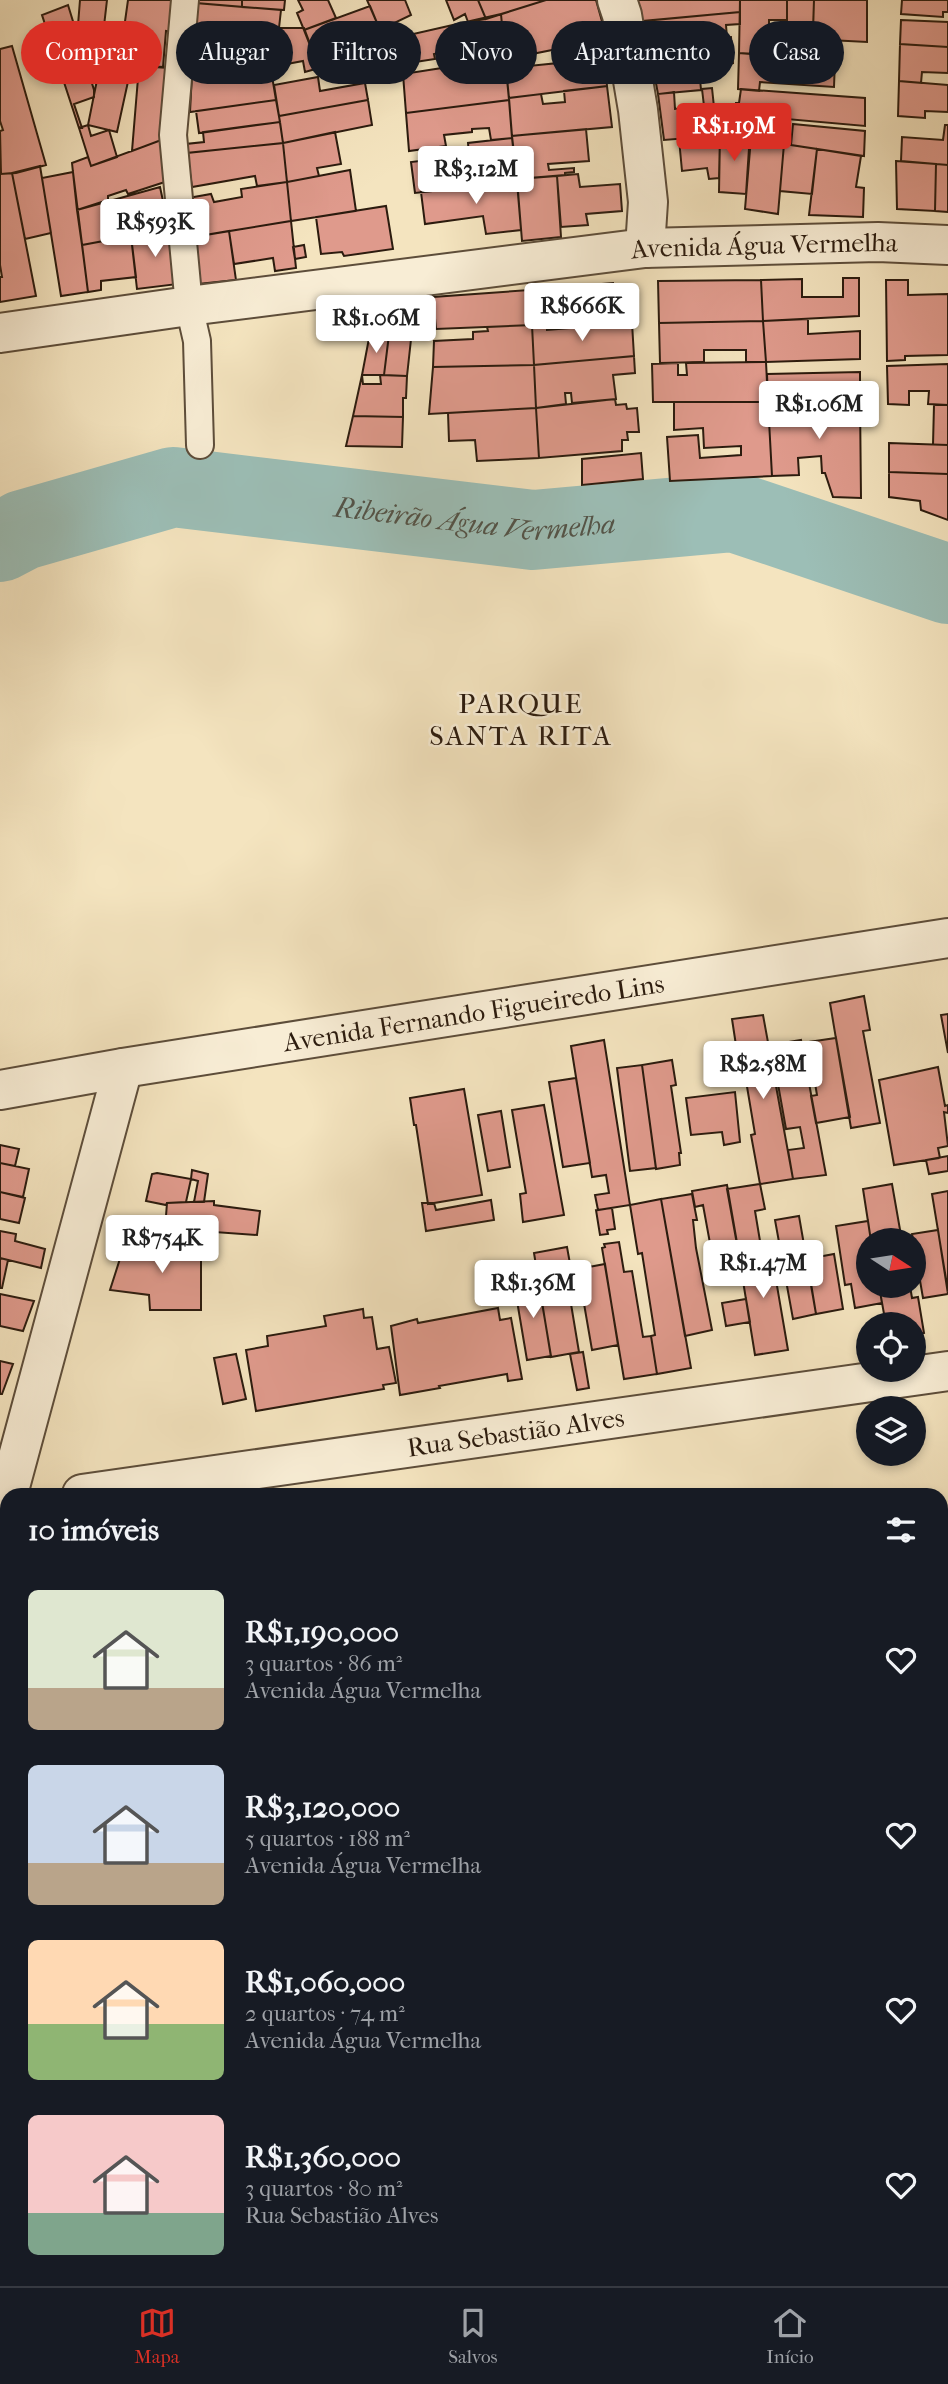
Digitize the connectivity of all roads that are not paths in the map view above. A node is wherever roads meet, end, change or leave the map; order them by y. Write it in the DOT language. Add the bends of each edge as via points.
graph roads {
  1 [pos="185,0"];
  2 [pos="617,0"];
  3 [pos="948,245"];
  4 [pos="645,248"];
  5 [pos="189,306"];
  6 [pos="0,333"];
  7 [pos="200,445"];
  8 [pos="948,939"];
  9 [pos="123,1068"];
  10 [pos="0,1090"];
  11 [pos="948,1371"];
  12 [pos="11,1488"];
  13 [pos="124,1488"];
  1 -- 5 [label="lane" via="173,135"];
  2 -- 4 [label="street" via="638,110 648,202"];
  3 -- 4 [label="street, Avenida Água Vermelha" via="878,242"];
  4 -- 5 [label="street, Avenida Água Vermelha"];
  5 -- 6 [label="street, Avenida Água Vermelha"];
  5 -- 7 [label="lane" via="197,341"];
  8 -- 9 [label="street, Avenida Fernando Figueiredo Lins"];
  9 -- 10 [label="street, Avenida Fernando Figueiredo Lins"];
  9 -- 12 [label="street"];
  11 -- 13 [label="street, Rua Sebastião Alves"];
}
